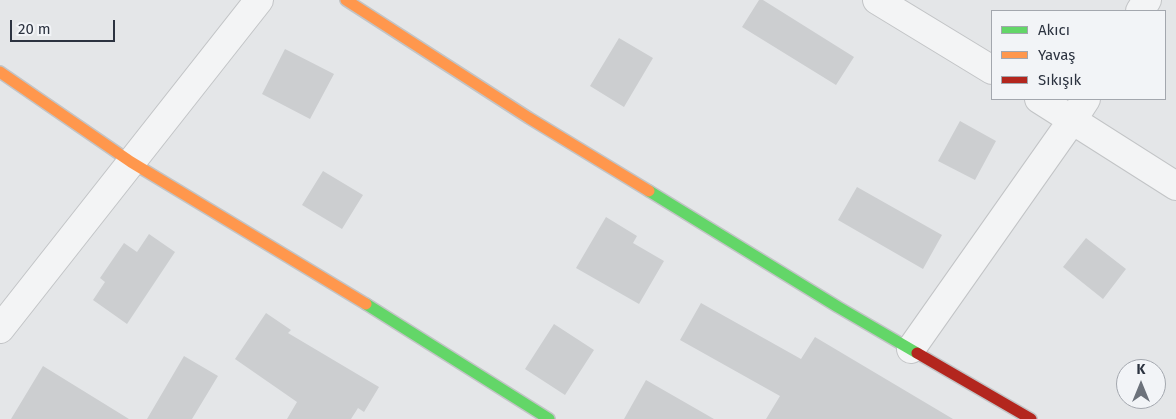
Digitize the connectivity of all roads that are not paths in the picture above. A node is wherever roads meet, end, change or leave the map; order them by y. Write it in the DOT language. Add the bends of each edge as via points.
graph roads {
  1 [pos="258,0"];
  2 [pos="346,0"];
  3 [pos="877,0"];
  4 [pos="991,69"];
  5 [pos="0,72"];
  6 [pos="1043,100"];
  7 [pos="1079,109"];
  8 [pos="131,162"];
  9 [pos="1176,186"];
  10 [pos="0,330"];
  11 [pos="910,349"];
  12 [pos="549,419"];
  13 [pos="1031,419"];
  1 -- 8 [label="street"];
  2 -- 11 [label="street" via="529,118"];
  3 -- 4 [label="street"];
  5 -- 8 [label="street"];
  6 -- 7 [label="street"];
  7 -- 9 [label="street"];
  7 -- 11 [label="street"];
  8 -- 10 [label="street"];
  8 -- 12 [label="street"];
  11 -- 13 [label="street"];
}
